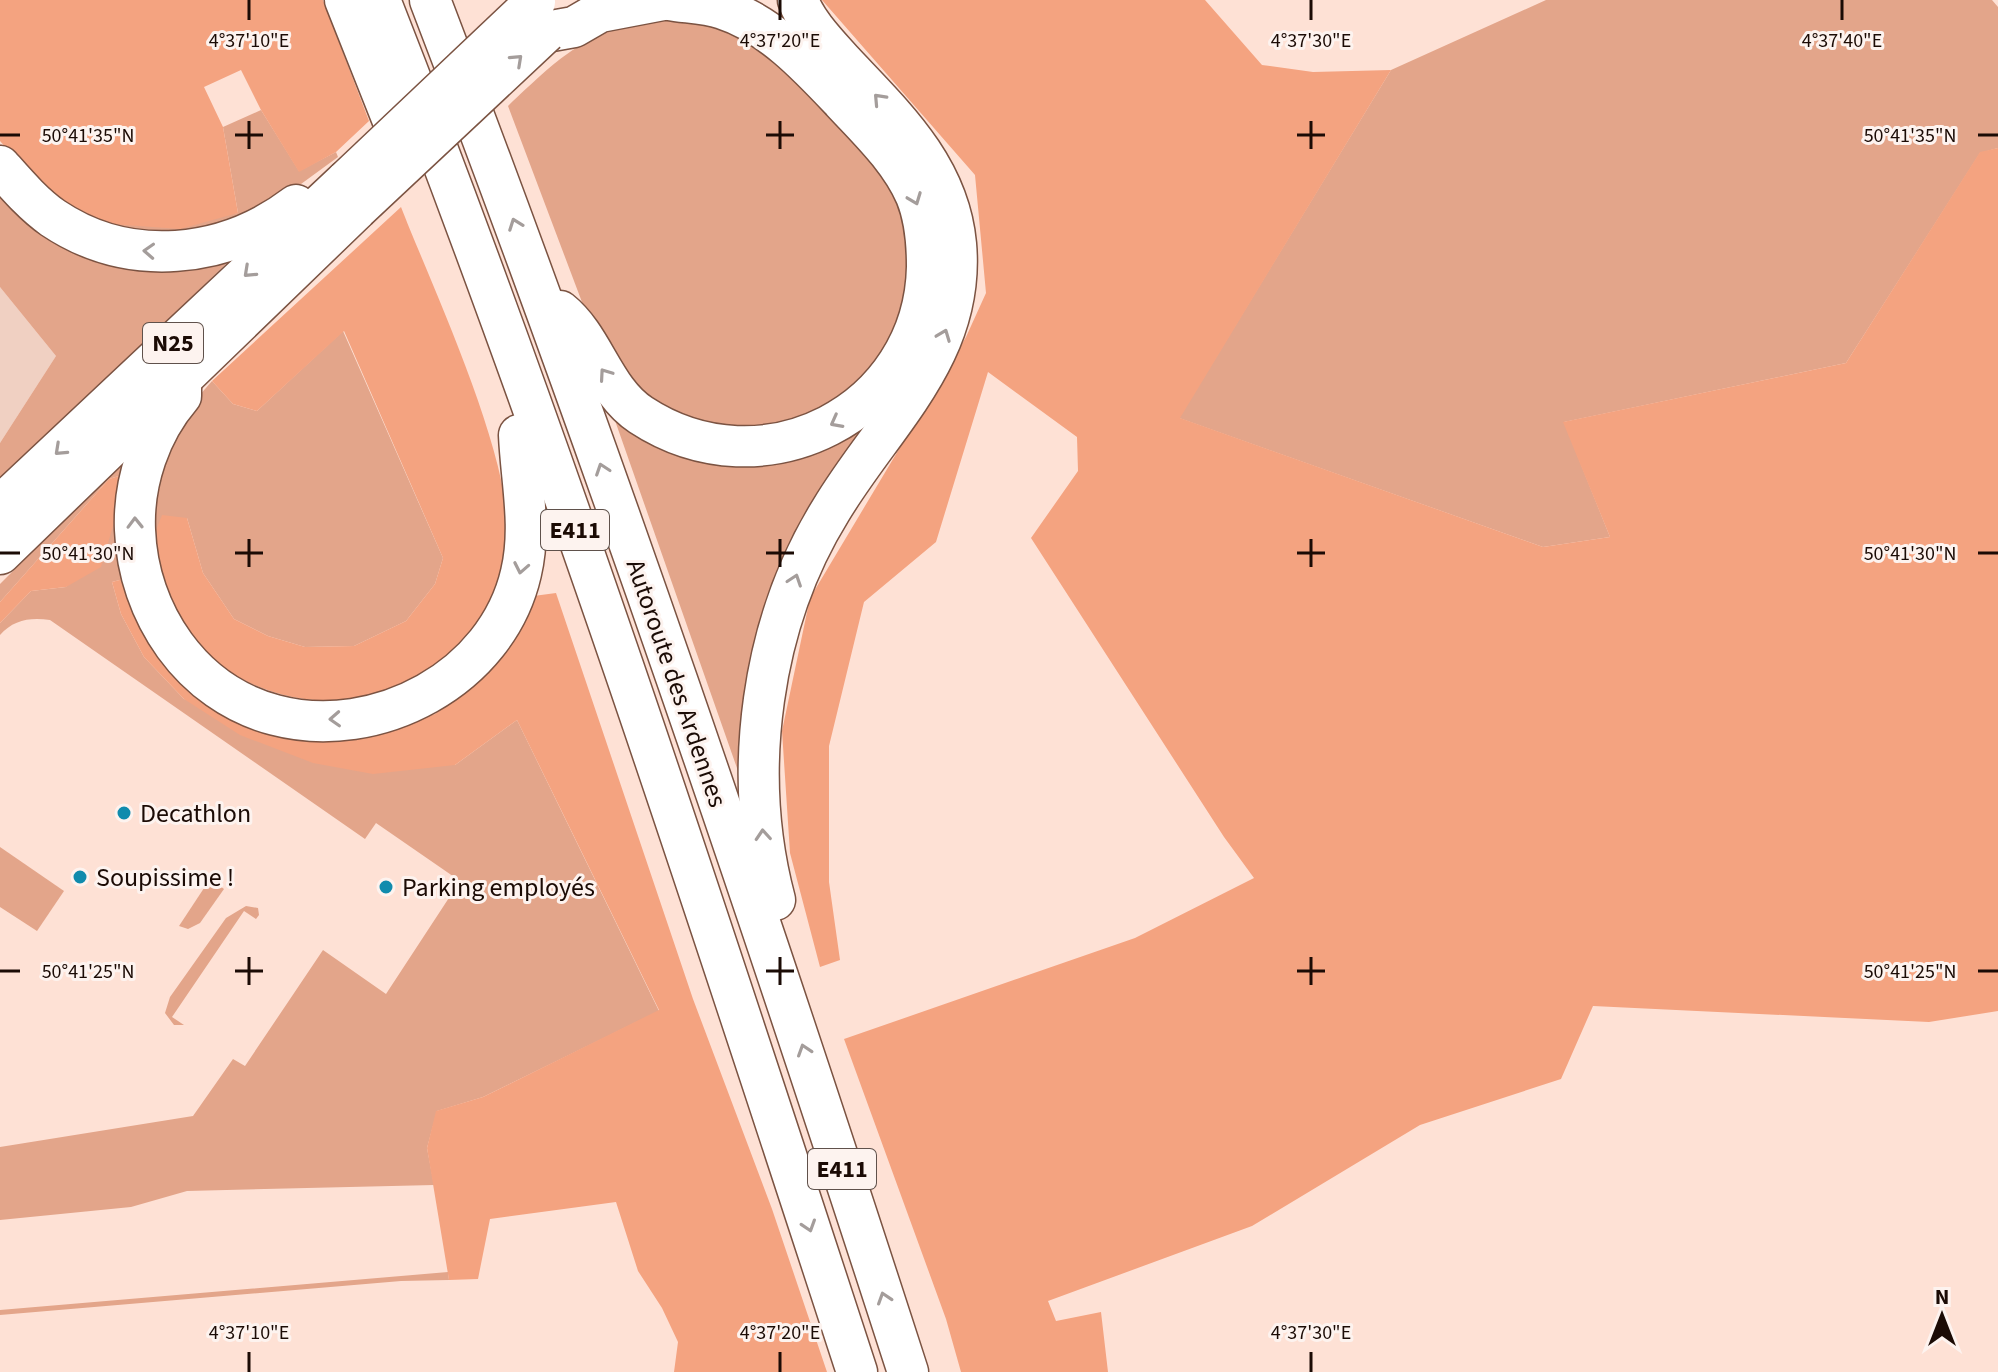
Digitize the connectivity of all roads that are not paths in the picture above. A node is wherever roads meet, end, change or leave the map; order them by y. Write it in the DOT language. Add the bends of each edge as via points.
graph roads {
  1 [pos="345,0"];
  2 [pos="356,0"];
  3 [pos="380,0"];
  4 [pos="430,0"];
  5 [pos="580,0"];
  6 [pos="666,0"];
  7 [pos="798,0"];
  8 [pos="539,11"];
  9 [pos="413,146"];
  10 [pos="0,166"];
  11 [pos="352,194"];
  12 [pos="542,297"];
  13 [pos="181,377"];
  14 [pos="519,435"];
  15 [pos="0,506"];
  16 [pos="0,554"];
  17 [pos="776,965"];
  18 [pos="757,1065"];
  19 [pos="857,1372"];
  20 [pos="908,1372"];
  1 -- 9 [label="highway" via="393,121"];
  2 -- 9 [label="highway"];
  3 -- 18 [label="highway, Autoroute des Ardennes / E411" via="554,470"];
  12 -- 4 [label="highway, Autoroute des Ardennes / E411, one-way"];
  5 -- 8 [label="highway, N25"];
  6 -- 8 [label="highway" via="600,12 574,27"];
  6 -- 12 [label="highway, one-way" via="724,9 774,37 888,150 916,196 927,241 926,294 909,347 879,391 839,423 791,441 739,447 686,436 640,414 605,378 573,321"];
  17 -- 7 [label="highway, one-way" via="785,937 766,864 759,759 779,628 800,567 831,509 922,379 946,334 956,281 956,242 947,200 927,158 827,44"];
  8 -- 11 [label="highway, N25, bridge"];
  9 -- 14 [label="highway"];
  11 -- 10 [label="highway, one-way" via="325,181 266,226 223,244 181,253 135,251 87,236 52,217"];
  11 -- 13 [label="highway, N25"];
  11 -- 15 [label="highway, N25, one-way"];
  17 -- 12 [label="highway, Autoroute des Ardennes / E411, one-way"];
  14 -- 13 [label="highway, one-way" via="527,523 521,574 507,611 482,649 448,682 405,706 360,718 274,715 215,684 175,650 146,592 136,556 134,512 144,464 164,416 181,396"];
  13 -- 16 [label="highway, N25"];
  14 -- 18 [label="highway" via="723,1019"];
  20 -- 17 [label="highway, Autoroute des Ardennes / E411, one-way"];
  18 -- 19 [label="highway, Autoroute des Ardennes / E411, one-way"];
}
